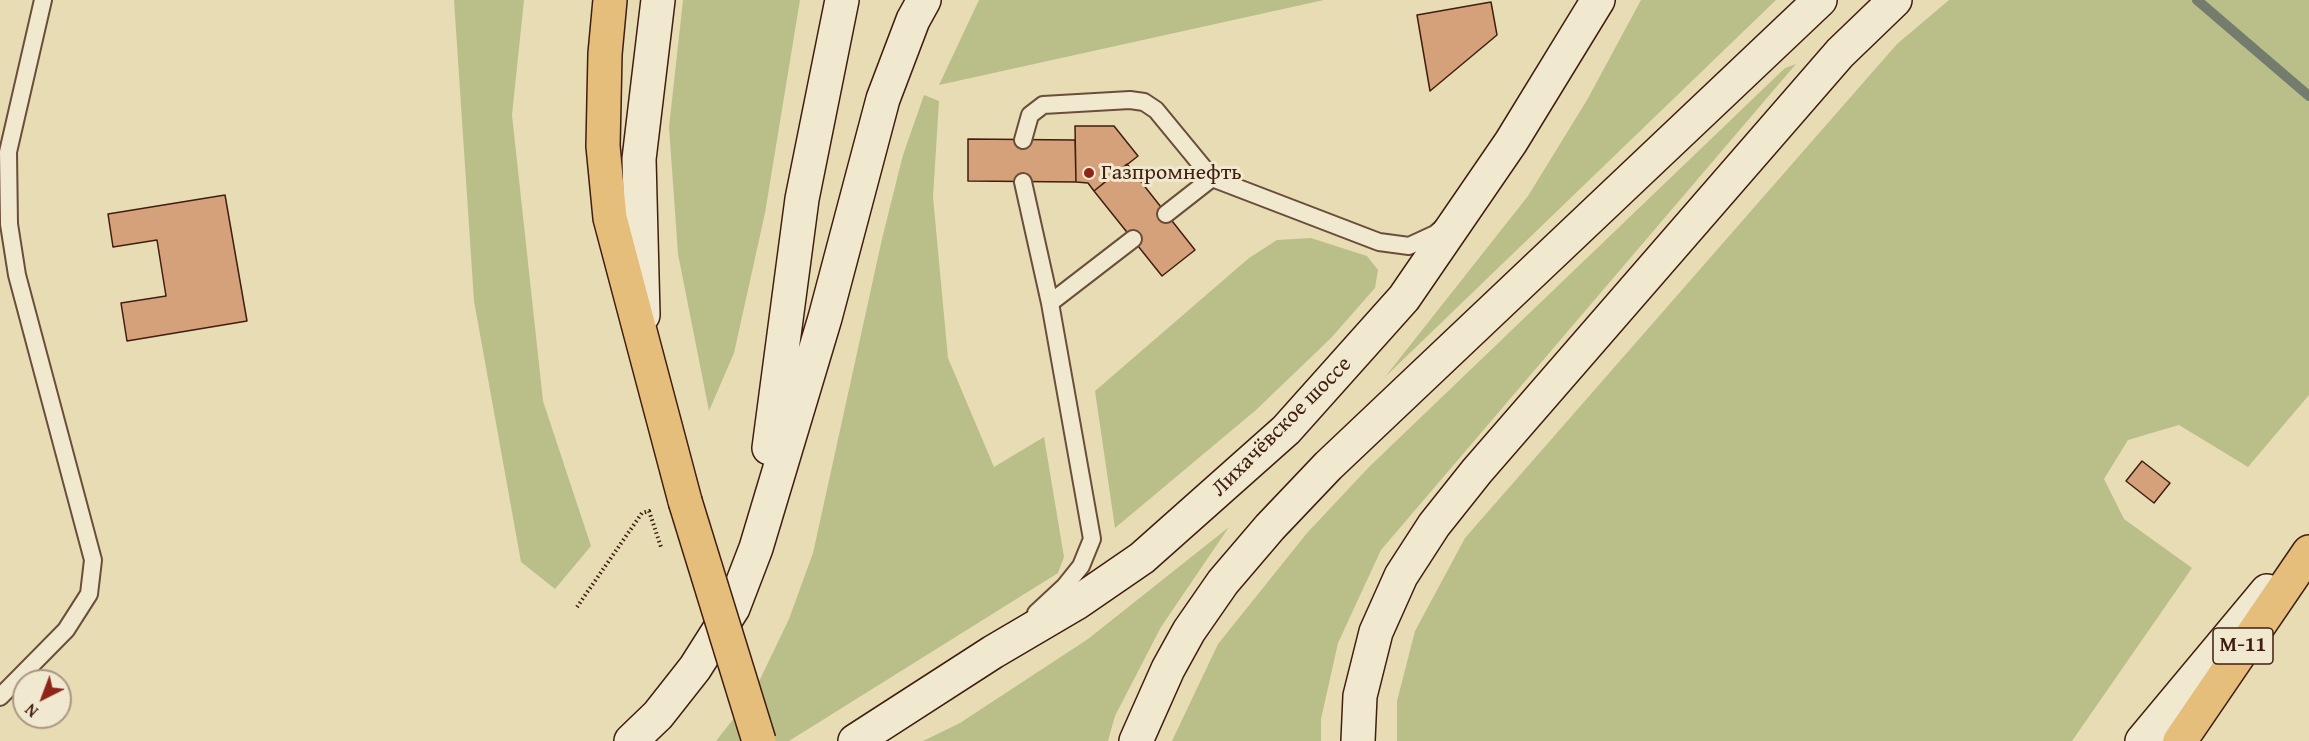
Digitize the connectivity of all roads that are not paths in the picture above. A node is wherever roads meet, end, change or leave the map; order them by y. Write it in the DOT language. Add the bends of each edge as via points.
graph roads {
  1 [pos="43,0"];
  2 [pos="610,0"];
  3 [pos="658,0"];
  4 [pos="842,0"];
  5 [pos="924,0"];
  6 [pos="1598,0"];
  7 [pos="1820,0"];
  8 [pos="1895,0"];
  9 [pos="0,127"];
  10 [pos="1023,140"];
  11 [pos="8,152"];
  12 [pos="1212,178"];
  13 [pos="1023,182"];
  14 [pos="1476,195"];
  15 [pos="1166,214"];
  16 [pos="1133,239"];
  17 [pos="1050,303"];
  18 [pos="645,357"];
  19 [pos="2309,541"];
  20 [pos="756,548"];
  21 [pos="2309,552"];
  22 [pos="993,652"];
  23 [pos="0,697"];
  24 [pos="631,741"];
  25 [pos="759,741"];
  26 [pos="855,741"];
  27 [pos="1137,741"];
  28 [pos="1358,741"];
  29 [pos="2142,741"];
  30 [pos="2180,741"];
  1 -- 11 [label="lane"];
  2 -- 18 [label="highway" via="603,146 609,207"];
  3 -- 18 [label="main road" via="639,159"];
  4 -- 20 [label="main road" via="802,199"];
  5 -- 20 [label="main road" via="883,99 825,318"];
  6 -- 14 [label="main road, Лихачёвское шоссе"];
  7 -- 27 [label="main road" via="1328,466 1270,527 1223,582 1190,631 1167,669"];
  8 -- 28 [label="main road" via="1832,62 1434,525 1401,576 1376,632 1360,696"];
  9 -- 11 [label="lane"];
  10 -- 12 [label="lane" via="1030,115 1043,105 1144,102 1156,110"];
  11 -- 23 [label="lane" via="9,224 17,275 93,560 89,594 66,630"];
  12 -- 14 [label="lane" via="1379,242 1409,246 1435,234"];
  12 -- 15 [label="lane"];
  13 -- 17 [label="lane"];
  14 -- 22 [label="main road, Лихачёвское шоссе" via="1404,298 1286,430 1142,558 1078,602"];
  16 -- 17 [label="lane"];
  17 -- 22 [label="lane" via="1092,539 1080,566 1065,586"];
  18 -- 25 [label="highway, bridge"];
  19 -- 29 [label="main road"];
  20 -- 24 [label="main road" via="733,608 695,668 658,715"];
  21 -- 30 [label="highway, М-11"];
  22 -- 26 [label="main road, Лихачёвское шоссе"];
}
